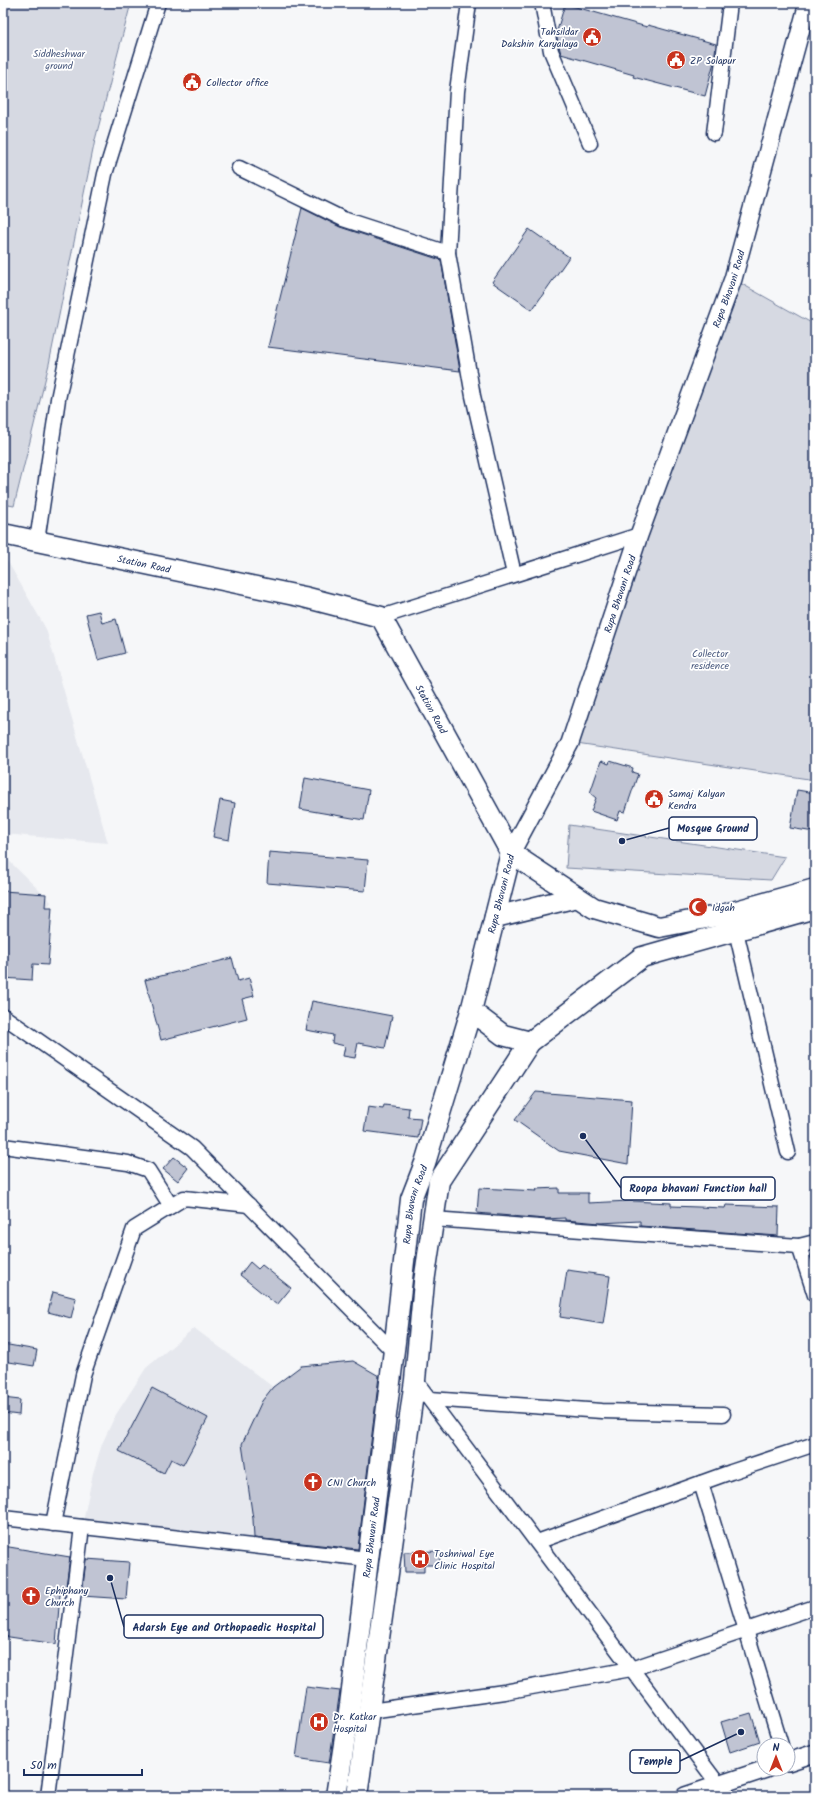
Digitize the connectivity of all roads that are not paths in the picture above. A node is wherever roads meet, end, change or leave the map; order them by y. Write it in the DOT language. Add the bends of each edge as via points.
graph roads {
  1 [pos="158,3"];
  2 [pos="469,3"];
  3 [pos="542,3"];
  4 [pos="730,3"];
  5 [pos="810,5"];
  6 [pos="714,133"];
  7 [pos="590,143"];
  8 [pos="239,168"];
  9 [pos="448,253"];
  10 [pos="3,534"];
  11 [pos="639,535"];
  12 [pos="37,541"];
  13 [pos="514,574"];
  14 [pos="380,617"];
  15 [pos="511,853"];
  16 [pos="815,889"];
  17 [pos="577,897"];
  18 [pos="815,908"];
  19 [pos="495,917"];
  20 [pos="736,931"];
  21 [pos="471,1011"];
  22 [pos="3,1016"];
  23 [pos="530,1042"];
  24 [pos="3,1146"];
  25 [pos="788,1152"];
  26 [pos="249,1205"];
  27 [pos="171,1206"];
  28 [pos="433,1218"];
  29 [pos="815,1242"];
  30 [pos="799,1246"];
  31 [pos="815,1295"];
  32 [pos="394,1352"];
  33 [pos="415,1380"];
  34 [pos="430,1399"];
  35 [pos="723,1414"];
  36 [pos="815,1444"];
  37 [pos="700,1483"];
  38 [pos="3,1518"];
  39 [pos="53,1524"];
  40 [pos="82,1527"];
  41 [pos="536,1542"];
  42 [pos="368,1559"];
  43 [pos="815,1607"];
  44 [pos="746,1630"];
  45 [pos="631,1669"];
  46 [pos="370,1711"];
  47 [pos="779,1737"];
  48 [pos="815,1753"];
  49 [pos="796,1759"];
  50 [pos="756,1774"];
  51 [pos="722,1790"];
  52 [pos="48,1796"];
  53 [pos="336,1796"];
  54 [pos="357,1796"];
  55 [pos="685,1796"];
  1 -- 12 [label="street" via="105,174 58,399"];
  2 -- 9 [label="street" via="457,91"];
  3 -- 7 [label="street" via="551,51"];
  4 -- 6 [label="street"];
  5 -- 11 [label="street, Rupa Bhavani Road" via="733,279"];
  8 -- 9 [label="street" via="344,219"];
  9 -- 13 [label="street" via="473,396"];
  10 -- 12 [label="main road, Station Road"];
  11 -- 13 [label="street"];
  11 -- 15 [label="street, Rupa Bhavani Road" via="570,743"];
  12 -- 14 [label="main road, Station Road" via="304,597"];
  13 -- 14 [label="street"];
  14 -- 15 [label="main road, Station Road"];
  15 -- 17 [label="main road, Station Road"];
  15 -- 19 [label="main road, Rupa Bhavani Road"];
  16 -- 17 [label="main road, Station Road" via="722,915 659,927 594,908"];
  17 -- 19 [label="main road"];
  18 -- 20 [label="main road"];
  19 -- 21 [label="main road, Rupa Bhavani Road"];
  20 -- 23 [label="main road" via="642,957"];
  20 -- 25 [label="street"];
  21 -- 23 [label="main road" via="503,1035"];
  21 -- 32 [label="main road, Rupa Bhavani Road" via="425,1163 411,1199"];
  22 -- 26 [label="street" via="192,1148"];
  23 -- 28 [label="main road" via="439,1181"];
  24 -- 27 [label="street" via="128,1163 148,1170"];
  26 -- 27 [label="street" via="184,1198"];
  26 -- 32 [label="street"];
  27 -- 39 [label="street" via="134,1229 83,1376"];
  28 -- 30 [label="street"];
  28 -- 33 [label="main road"];
  29 -- 30 [label="street"];
  30 -- 31 [label="street"];
  32 -- 42 [label="main road, Rupa Bhavani Road"];
  33 -- 34 [label="street"];
  33 -- 46 [label="main road"];
  34 -- 35 [label="street" via="602,1411"];
  34 -- 41 [label="street"];
  36 -- 37 [label="street"];
  37 -- 41 [label="street"];
  37 -- 44 [label="street"];
  38 -- 39 [label="street"];
  39 -- 40 [label="street"];
  40 -- 42 [label="street"];
  40 -- 52 [label="street"];
  41 -- 45 [label="street"];
  42 -- 53 [label="main road, Rupa Bhavani Road"];
  43 -- 44 [label="street"];
  44 -- 45 [label="street"];
  44 -- 47 [label="street"];
  45 -- 46 [label="street" via="504,1692"];
  45 -- 51 [label="street"];
  46 -- 54 [label="main road"];
  48 -- 49 [label="street"];
  50 -- 51 [label="street"];
  51 -- 55 [label="street"];
}
